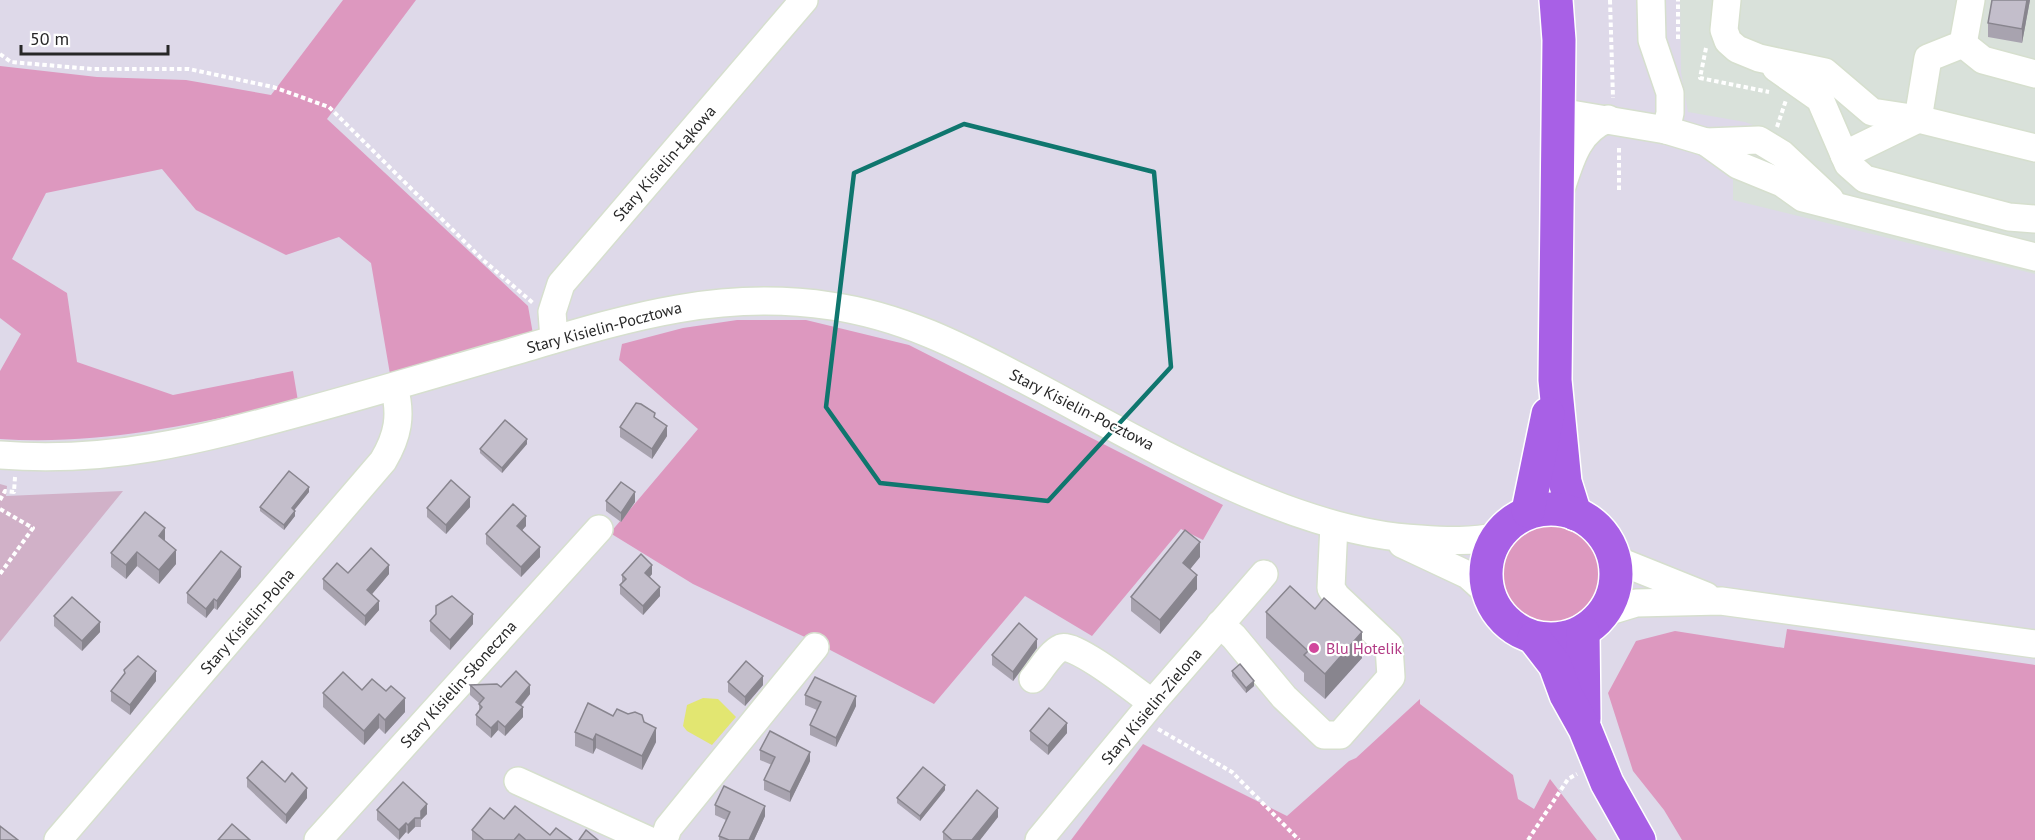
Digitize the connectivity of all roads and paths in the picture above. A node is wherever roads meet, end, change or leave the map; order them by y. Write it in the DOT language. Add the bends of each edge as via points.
graph roads {
  1 [pos="804,0"];
  2 [pos="1556,0"];
  3 [pos="1610,0"];
  4 [pos="1651,0"];
  5 [pos="1678,0"];
  6 [pos="1726,0"];
  7 [pos="1971,0"];
  8 [pos="1963,44"];
  9 [pos="1707,45"];
  10 [pos="1677,47"];
  11 [pos="0,54"];
  12 [pos="1759,58"];
  13 [pos="2035,74"];
  14 [pos="1559,112"];
  15 [pos="1614,119"];
  16 [pos="1918,119"];
  17 [pos="1666,130"];
  18 [pos="1706,142"];
  19 [pos="1771,147"];
  20 [pos="2035,148"];
  21 [pos="1844,155"];
  22 [pos="1619,190"];
  23 [pos="1558,201"];
  24 [pos="1840,207"];
  25 [pos="2035,219"];
  26 [pos="2035,257"];
  27 [pos="552,312"];
  28 [pos="555,339"];
  29 [pos="1555,380"];
  30 [pos="394,387"];
  31 [pos="8,463"];
  32 [pos="0,500"];
  33 [pos="0,509"];
  34 [pos="1528,511"];
  35 [pos="1575,514"];
  36 [pos="1334,525"];
  37 [pos="599,529"];
  38 [pos="1498,536"];
  39 [pos="1388,538"];
  40 [pos="1614,559"];
  41 [pos="0,574"];
  42 [pos="1264,574"];
  43 [pos="1488,592"];
  44 [pos="1721,601"];
  45 [pos="1593,622"];
  46 [pos="1220,624"];
  47 [pos="1534,638"];
  48 [pos="2035,644"];
  49 [pos="815,647"];
  50 [pos="1033,679"];
  51 [pos="1145,710"];
  52 [pos="1585,729"];
  53 [pos="1598,762"];
  54 [pos="518,781"];
  55 [pos="58,840"];
  56 [pos="318,840"];
  57 [pos="648,840"];
  58 [pos="664,840"];
  59 [pos="1040,840"];
  60 [pos="1299,840"];
  61 [pos="1528,840"];
  62 [pos="1639,840"];
  1 -- 27 [label="street, Stary Kisielin-Łąkowa" via="561,284"];
  2 -- 14 [label="main road"];
  3 -- 15 [label="path"];
  4 -- 17 [label="street" via="1652,40 1670,93"];
  5 -- 10 [label="path"];
  6 -- 12 [label="street" via="1724,30 1728,41"];
  7 -- 8 [label="street"];
  8 -- 13 [label="street" via="1983,60"];
  8 -- 16 [label="street" via="1928,58"];
  9 -- 19 [label="path" via="1700,78 1787,96"];
  11 -- 27 [label="path" via="11,62 92,69 189,69 273,87 329,107 483,260 532,303"];
  12 -- 16 [label="street" via="1825,72 1872,112"];
  12 -- 21 [label="street" via="1820,99"];
  14 -- 15 [label="street"];
  14 -- 23 [label="main road"];
  15 -- 17 [label="street"];
  15 -- 22 [label="path"];
  15 -- 23 [label="street" via="1588,129 1581,139 1569,162"];
  16 -- 20 [label="street"];
  16 -- 21 [label="street"];
  17 -- 18 [label="street"];
  18 -- 19 [label="street" via="1759,140"];
  18 -- 24 [label="street" via="1738,165 1782,183 1803,198"];
  19 -- 24 [label="street"];
  21 -- 25 [label="street" via="1865,179 2008,217"];
  23 -- 29 [label="main road"];
  24 -- 26 [label="street"];
  27 -- 28 [label="street, Stary Kisielin-Łąkowa"];
  28 -- 30 [label="street, Stary Kisielin-Pocztowa"];
  28 -- 36 [label="street, Stary Kisielin-Pocztowa" via="629,317 685,305 737,300 790,301 869,312 945,339 1198,470"];
  29 -- 34 [label="main road"];
  29 -- 35 [label="main road" via="1565,482"];
  30 -- 31 [label="street, Stary Kisielin-Pocztowa" via="195,441 109,455"];
  30 -- 55 [label="street, Stary Kisielin-Polna" via="399,423 395,441 383,461"];
  31 -- 32 [label="path" via="14,492 4,491"];
  33 -- 41 [label="path" via="33,528"];
  34 -- 35 [label="main road" via="1558,508"];
  34 -- 38 [label="main road"];
  35 -- 40 [label="main road" via="1602,534"];
  36 -- 39 [label="street, Stary Kisielin-Pocztowa"];
  36 -- 46 [label="street" via="1331,588 1389,646 1391,677 1340,735 1324,735 1284,697"];
  37 -- 56 [label="street, Stary Kisielin-Słoneczna"];
  38 -- 39 [label="street, Stary Kisielin-Pocztowa" via="1463,542"];
  38 -- 43 [label="main road" via="1489,552 1485,573"];
  39 -- 43 [label="street, Stary Kisielin-Pocztowa" via="1468,575"];
  40 -- 44 [label="street"];
  40 -- 45 [label="main road" via="1616,585 1611,602"];
  42 -- 46 [label="street, Stary Kisielin-Zielona"];
  43 -- 47 [label="main road" via="1504,620"];
  44 -- 45 [label="street" via="1636,603"];
  44 -- 48 [label="street"];
  45 -- 47 [label="main road" via="1562,640"];
  45 -- 52 [label="main road"];
  46 -- 51 [label="street, Stary Kisielin-Zielona"];
  47 -- 52 [label="main road" via="1555,665"];
  49 -- 58 [label="street" via="668,828"];
  50 -- 51 [label="street" via="1059,648 1067,646 1084,655"];
  51 -- 59 [label="street, Stary Kisielin-Zielona"];
  51 -- 60 [label="path" via="1232,772"];
  52 -- 53 [label="main road"];
  53 -- 61 [label="path" via="1568,779"];
  53 -- 62 [label="main road"];
  54 -- 57 [label="street"];
}
